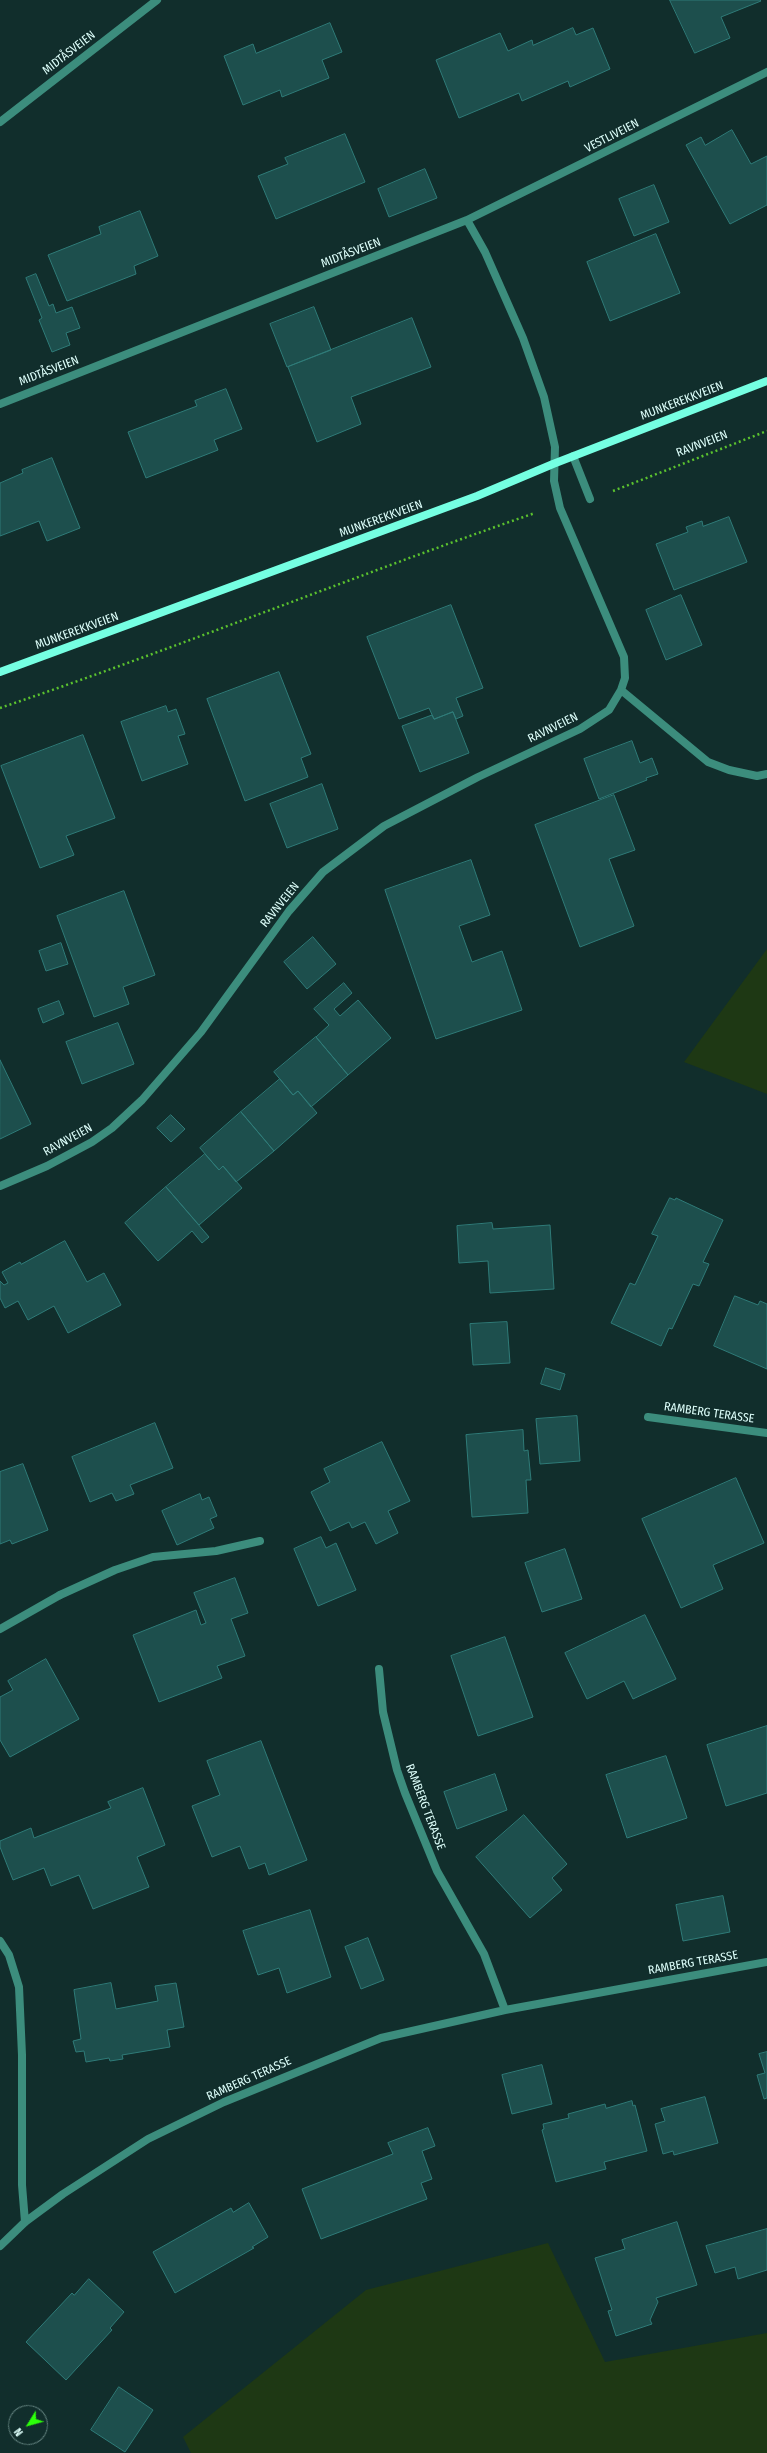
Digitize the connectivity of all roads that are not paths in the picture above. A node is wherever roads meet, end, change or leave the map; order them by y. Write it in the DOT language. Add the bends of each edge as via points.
graph roads {
  1 [pos="154,1"];
  2 [pos="767,72"];
  3 [pos="0,122"];
  4 [pos="467,220"];
  5 [pos="767,381"];
  6 [pos="0,404"];
  7 [pos="573,456"];
  8 [pos="553,464"];
  9 [pos="590,500"];
  10 [pos="0,672"];
  11 [pos="621,690"];
  12 [pos="767,774"];
  13 [pos="0,1186"];
  14 [pos="648,1417"];
  15 [pos="767,1433"];
  16 [pos="260,1541"];
  17 [pos="0,1629"];
  18 [pos="379,1669"];
  19 [pos="0,1941"];
  20 [pos="767,1962"];
  21 [pos="505,2010"];
  22 [pos="25,2222"];
  23 [pos="0,2246"];
  1 -- 3 [label="street, MIDTÅSVEIEN"];
  2 -- 4 [label="street, VESTLIVEIEN"];
  4 -- 6 [label="street, MIDTÅSVEIEN"];
  4 -- 8 [label="street" via="485,252 523,338 544,397 555,447"];
  5 -- 7 [label="main road, MUNKEREKKVEIEN"];
  7 -- 8 [label="main road, MUNKEREKKVEIEN"];
  7 -- 9 [label="street"];
  8 -- 10 [label="main road, MUNKEREKKVEIEN" via="470,498"];
  8 -- 11 [label="street, RAVNVEIEN" via="560,508 624,657 625,678"];
  11 -- 12 [label="street" via="708,762 757,776"];
  11 -- 13 [label="street, RAVNVEIEN" via="609,710 580,729 478,777 384,826 323,872 289,911 201,1032 142,1100 112,1128 92,1142 47,1166"];
  14 -- 15 [label="street, RAMBERG TERASSE"];
  16 -- 17 [label="street" via="216,1551 153,1557 115,1570 60,1595"];
  18 -- 21 [label="street, RAMBERG TERASSE" via="383,1712 405,1793 437,1871 484,1954"];
  19 -- 22 [label="street" via="8,1954 19,1987 22,2185"];
  20 -- 21 [label="street, RAMBERG TERASSE"];
  21 -- 22 [label="street, RAMBERG TERASSE" via="381,2038 224,2102 148,2139"];
  22 -- 23 [label="street, RAMBERG TERASSE"];
}
